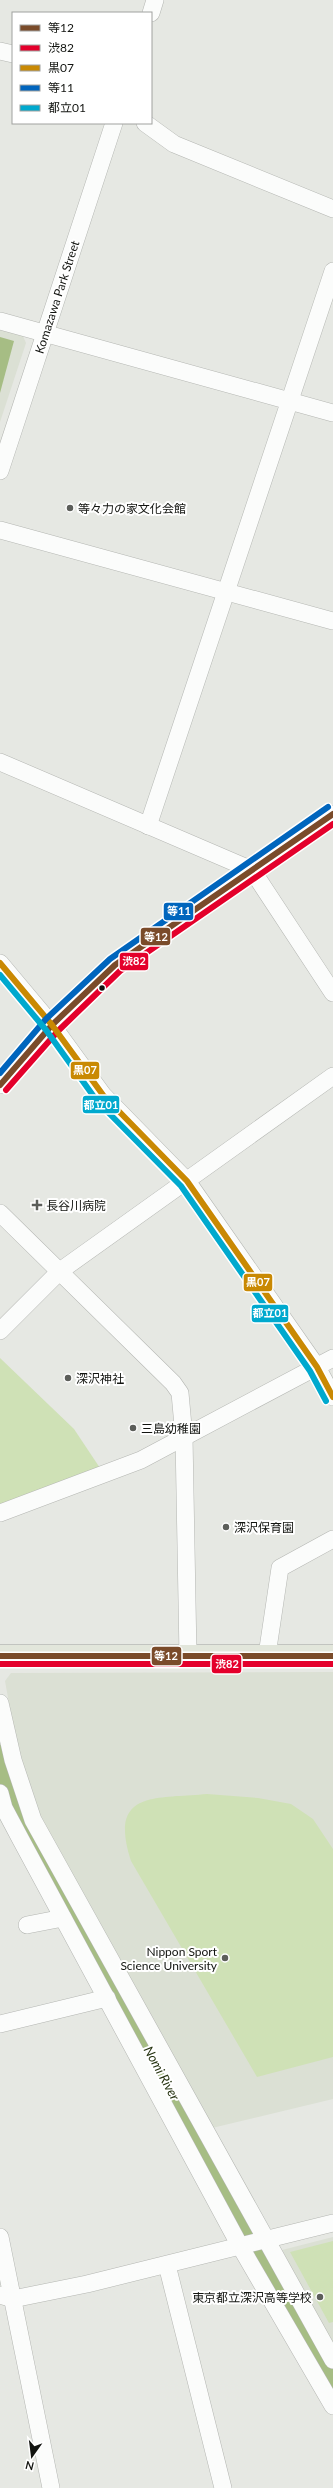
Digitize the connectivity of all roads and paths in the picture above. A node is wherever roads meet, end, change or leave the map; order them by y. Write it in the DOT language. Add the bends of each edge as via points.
graph roads {
  1 [pos="155,0"];
  2 [pos="151,12"];
  3 [pos="0,51"];
  4 [pos="12,54"];
  5 [pos="114,124"];
  6 [pos="146,124"];
  7 [pos="333,209"];
  8 [pos="333,271"];
  9 [pos="0,321"];
  10 [pos="44,334"];
  11 [pos="290,401"];
  12 [pos="333,413"];
  13 [pos="0,471"];
  14 [pos="0,530"];
  15 [pos="226,592"];
  16 [pos="333,621"];
  17 [pos="0,762"];
  18 [pos="333,814"];
  19 [pos="148,826"];
  20 [pos="252,870"];
  21 [pos="0,963"];
  22 [pos="333,993"];
  23 [pos="52,1026"];
  24 [pos="333,1076"];
  25 [pos="0,1085"];
  26 [pos="187,1181"];
  27 [pos="0,1214"];
  28 [pos="60,1271"];
  29 [pos="0,1331"];
  30 [pos="333,1358"];
  31 [pos="317,1367"];
  32 [pos="333,1397"];
  33 [pos="184,1437"];
  34 [pos="0,1513"];
  35 [pos="333,1539"];
  36 [pos="267,1655"];
  37 [pos="0,1656"];
  38 [pos="188,1656"];
  39 [pos="333,1656"];
  40 [pos="0,1703"];
  41 [pos="1,1804"];
  42 [pos="63,1918"];
  43 [pos="27,1925"];
  44 [pos="107,1998"];
  45 [pos="0,2024"];
  46 [pos="333,2223"];
  47 [pos="0,2237"];
  48 [pos="264,2239"];
  49 [pos="242,2245"];
  50 [pos="167,2265"];
  51 [pos="6,2297"];
  52 [pos="333,2360"];
  53 [pos="333,2406"];
  54 [pos="51,2488"];
  55 [pos="223,2488"];
  1 -- 2 [label="street"];
  3 -- 4 [label="street"];
  5 -- 10 [label="street, Komazawa Park Street"];
  6 -- 7 [label="street" via="174,144"];
  8 -- 11 [label="street"];
  9 -- 10 [label="street"];
  10 -- 11 [label="street"];
  10 -- 13 [label="street, Komazawa Park Street"];
  11 -- 12 [label="street"];
  11 -- 15 [label="street"];
  14 -- 15 [label="street"];
  15 -- 16 [label="street"];
  15 -- 19 [label="street"];
  17 -- 19 [label="street"];
  18 -- 20 [label="street"];
  19 -- 20 [label="street"];
  20 -- 22 [label="street"];
  20 -- 23 [label="street" via="115,965"];
  21 -- 23 [label="street"];
  23 -- 25 [label="street"];
  23 -- 26 [label="street" via="103,1095"];
  24 -- 26 [label="street"];
  26 -- 28 [label="street"];
  26 -- 31 [label="street"];
  27 -- 28 [label="street"];
  28 -- 29 [label="street"];
  28 -- 33 [label="street" via="173,1383 180,1393"];
  30 -- 31 [label="street"];
  31 -- 32 [label="street"];
  31 -- 33 [label="street"];
  33 -- 34 [label="street" via="141,1460"];
  33 -- 38 [label="street"];
  35 -- 36 [label="street" via="280,1568"];
  36 -- 38 [label="main road"];
  36 -- 39 [label="main road"];
  37 -- 38 [label="main road"];
  40 -- 48 [label="street" via="13,1760 33,1820"];
  41 -- 42 [label="street"];
  42 -- 43 [label="street"];
  42 -- 44 [label="street"];
  44 -- 45 [label="street"];
  44 -- 49 [label="street"];
  46 -- 48 [label="street"];
  47 -- 51 [label="street"];
  48 -- 49 [label="street"];
  48 -- 52 [label="street"];
  49 -- 50 [label="street"];
  49 -- 53 [label="street"];
  50 -- 51 [label="street"];
  50 -- 55 [label="street"];
  51 -- 54 [label="street"];
}
